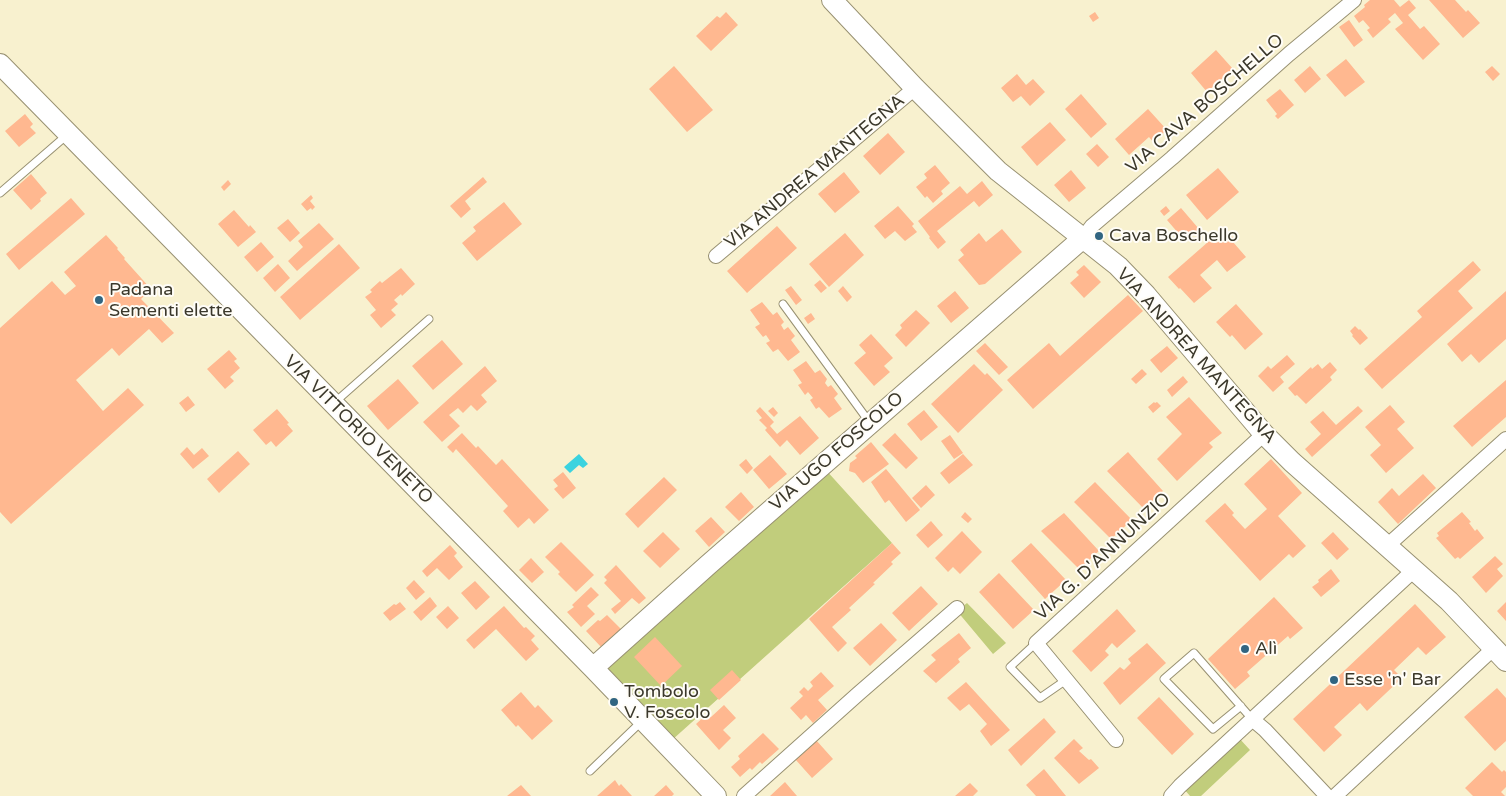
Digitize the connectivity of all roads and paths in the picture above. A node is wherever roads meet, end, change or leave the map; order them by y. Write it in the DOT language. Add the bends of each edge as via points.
graph roads {
  1 [pos="832,0"];
  2 [pos="1354,0"];
  3 [pos="0,64"];
  4 [pos="915,88"];
  5 [pos="69,133"];
  6 [pos="0,194"];
  7 [pos="1083,238"];
  8 [pos="716,256"];
  9 [pos="783,304"];
  10 [pos="429,318"];
  11 [pos="332,404"];
  12 [pos="870,423"];
  13 [pos="1264,434"];
  14 [pos="1506,439"];
  15 [pos="1387,546"];
  16 [pos="1414,570"];
  17 [pos="957,608"];
  18 [pos="1036,643"];
  19 [pos="1500,655"];
  20 [pos="593,668"];
  21 [pos="1066,680"];
  22 [pos="1241,706"];
  23 [pos="1252,719"];
  24 [pos="643,721"];
  25 [pos="1116,740"];
  26 [pos="590,771"];
  27 [pos="716,796"];
  28 [pos="744,796"];
  29 [pos="1171,796"];
  30 [pos="1327,796"];
  31 [pos="1335,796"];
  1 -- 4 [label="main road, VIA ANDREA MANTEGNA"];
  2 -- 7 [label="street, VIA CAVA BOSCHELLO" via="1092,226"];
  3 -- 5 [label="main road, VIA VITTORIO VENETO"];
  4 -- 7 [label="main road, VIA ANDREA MANTEGNA" via="998,171"];
  4 -- 8 [label="street, VIA ANDREA MANTEGNA"];
  5 -- 6 [label="lane"];
  5 -- 11 [label="main road, VIA VITTORIO VENETO"];
  7 -- 12 [label="main road, VIA UGO FOSCOLO"];
  7 -- 13 [label="main road, VIA ANDREA MANTEGNA" via="1118,266 1146,295"];
  9 -- 12 [label="lane"];
  10 -- 11 [label="lane"];
  11 -- 20 [label="main road, VIA VITTORIO VENETO"];
  12 -- 20 [label="main road, VIA UGO FOSCOLO"];
  13 -- 15 [label="main road, VIA ANDREA MANTEGNA"];
  13 -- 18 [label="street, VIA G. D'ANNUNZIO"];
  14 -- 15 [label="street"];
  15 -- 16 [label="main road, VIA ANDREA MANTEGNA"];
  16 -- 19 [label="main road, VIA ANDREA MANTEGNA"];
  16 -- 23 [label="street"];
  17 -- 28 [label="street"];
  18 -- 21 [label="street, VIA G. D'ANNUNZIO"];
  18 -- 21 [label="lane" via="1010,667 1040,698"];
  19 -- 31 [label="street"];
  20 -- 24 [label="main road, VIA VITTORIO VENETO"];
  21 -- 25 [label="street, VIA G. D'ANNUNZIO"];
  22 -- 22 [label="lane" via="1214,729 1164,679 1194,653"];
  22 -- 23 [label="lane"];
  23 -- 29 [label="street"];
  23 -- 30 [label="street"];
  24 -- 26 [label="lane"];
  24 -- 27 [label="main road, VIA VITTORIO VENETO"];
}
